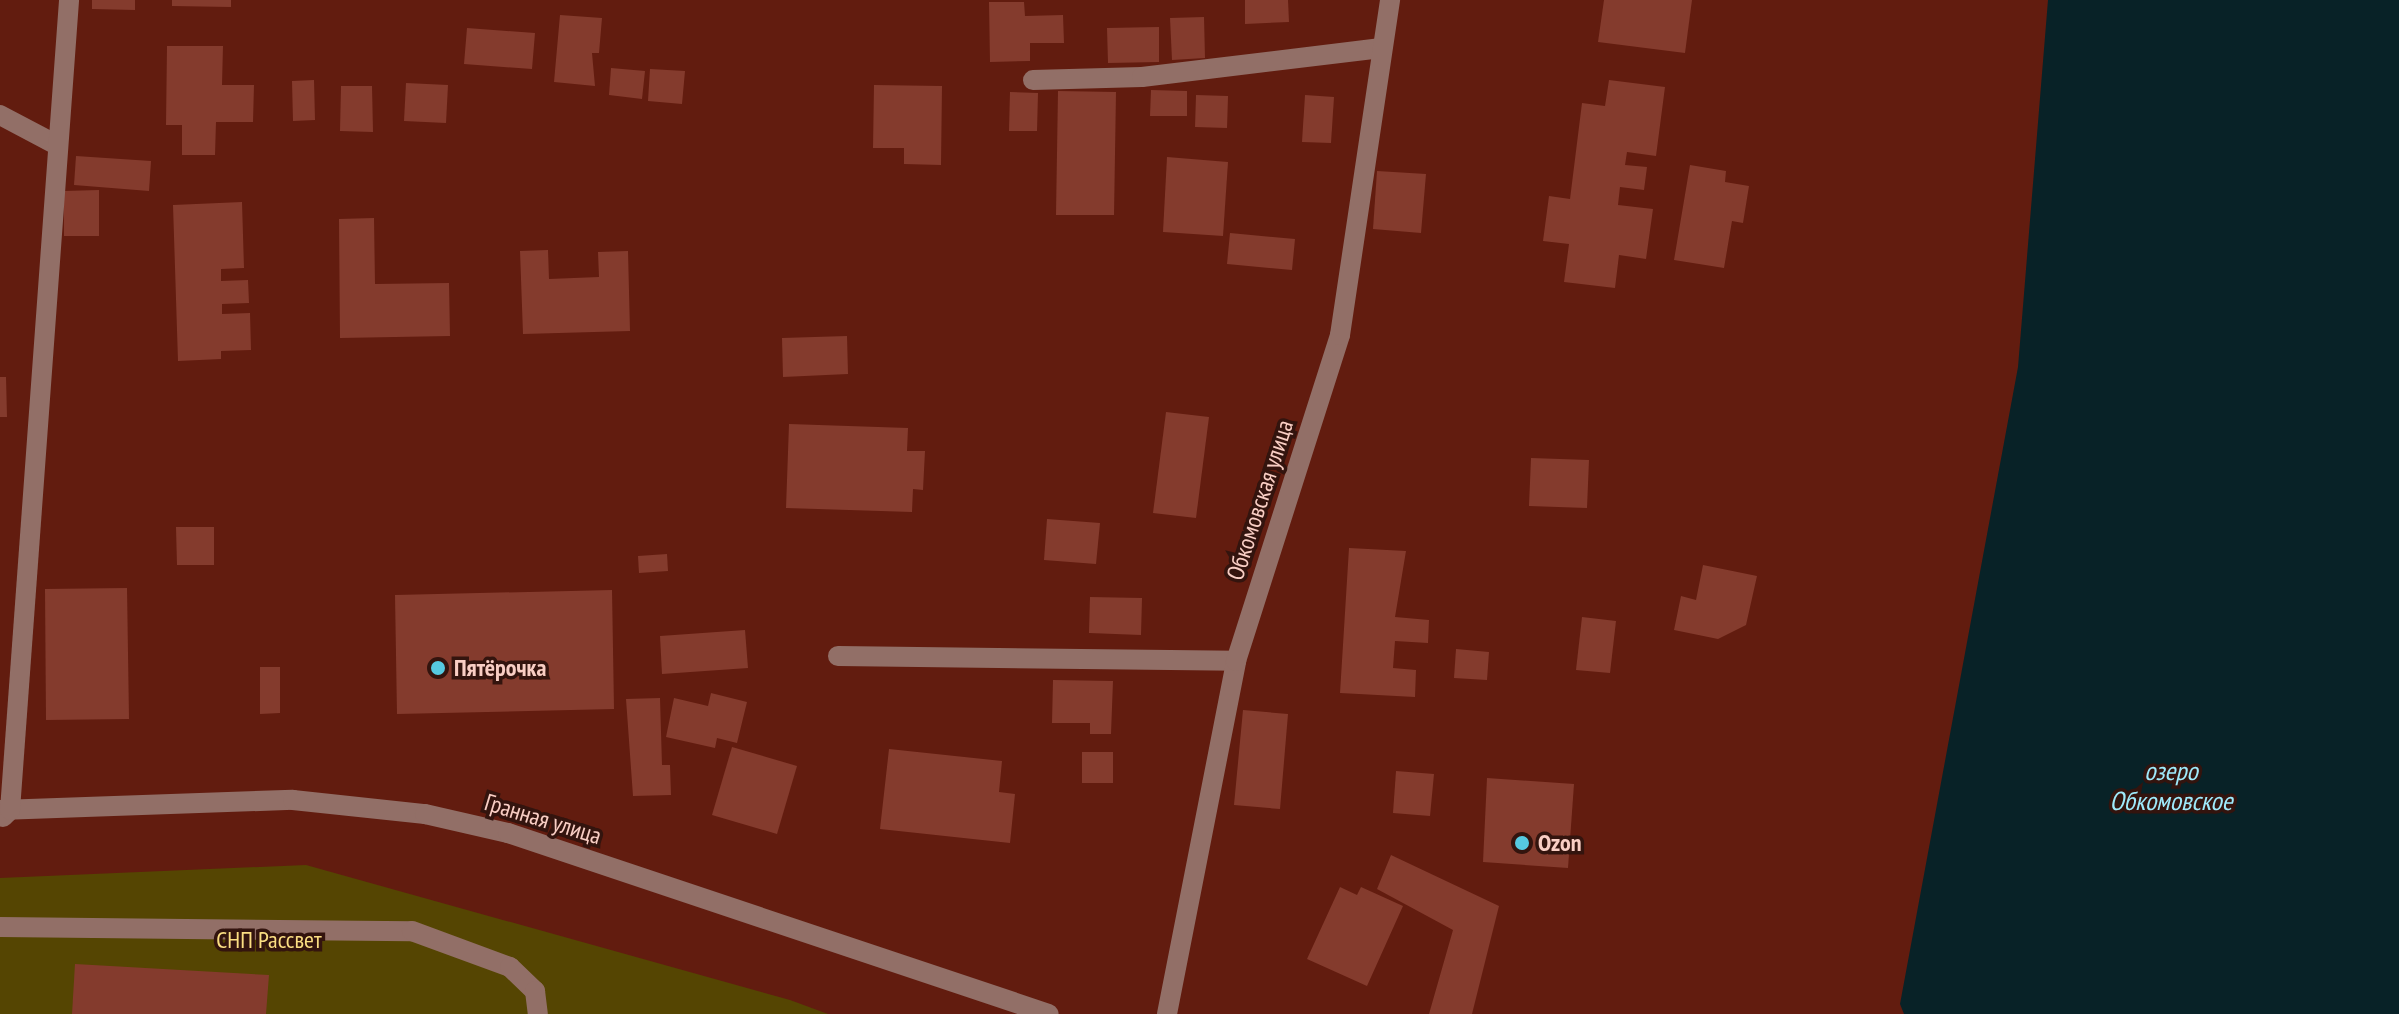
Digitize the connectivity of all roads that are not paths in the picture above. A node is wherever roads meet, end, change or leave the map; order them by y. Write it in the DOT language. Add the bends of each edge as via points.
graph roads {
  1 [pos="69,0"];
  2 [pos="1390,0"];
  3 [pos="1381,48"];
  4 [pos="1033,80"];
  5 [pos="0,115"];
  6 [pos="57,145"];
  7 [pos="838,656"];
  8 [pos="1236,661"];
  9 [pos="3,813"];
  10 [pos="0,927"];
  11 [pos="538,1014"];
  12 [pos="1049,1014"];
  13 [pos="1167,1014"];
  1 -- 6 [label="street"];
  2 -- 3 [label="street, Обкомовская улица"];
  3 -- 4 [label="street" via="1142,77"];
  3 -- 8 [label="street, Обкомовская улица" via="1340,335"];
  5 -- 6 [label="street"];
  6 -- 9 [label="street"];
  7 -- 8 [label="street"];
  8 -- 13 [label="street, Обкомовская улица"];
  9 -- 12 [label="street, Гранная улица" via="293,800 425,814 508,833"];
  10 -- 11 [label="street" via="412,931 510,967 535,991"];
}
